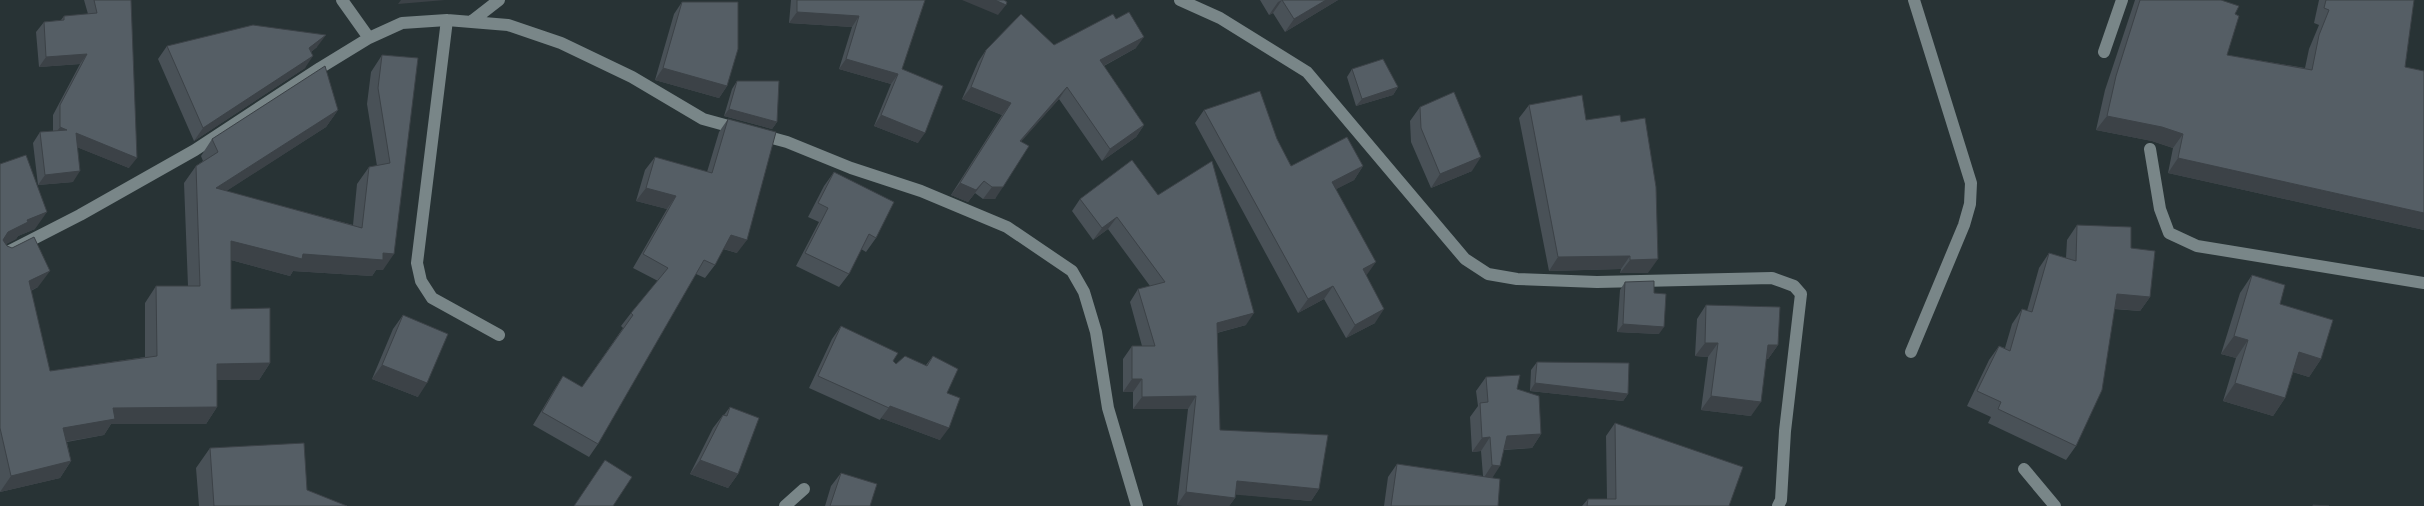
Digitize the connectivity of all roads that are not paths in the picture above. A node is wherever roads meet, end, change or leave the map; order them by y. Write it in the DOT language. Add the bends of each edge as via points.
graph roads {
  1 [pos="342,0"];
  2 [pos="499,0"];
  3 [pos="1180,0"];
  4 [pos="1914,0"];
  5 [pos="2122,0"];
  6 [pos="447,20"];
  7 [pos="472,21"];
  8 [pos="369,38"];
  9 [pos="2104,52"];
  10 [pos="2150,149"];
  11 [pos="0,256"];
  12 [pos="2424,283"];
  13 [pos="499,336"];
  14 [pos="1911,352"];
  15 [pos="2024,469"];
  16 [pos="804,490"];
  17 [pos="785,506"];
  18 [pos="1137,506"];
  19 [pos="1778,506"];
  20 [pos="2055,506"];
  1 -- 8 [label="street"];
  2 -- 7 [label="street"];
  3 -- 19 [label="street" via="1220,18 1307,72 1465,259 1488,274 1517,279 1597,282 1772,278 1794,286 1801,294"];
  4 -- 14 [label="street" via="1971,183 1964,225"];
  5 -- 9 [label="street"];
  6 -- 7 [label="street"];
  6 -- 8 [label="street" via="402,23"];
  6 -- 13 [label="street" via="417,263 421,281 432,298"];
  7 -- 18 [label="street" via="508,25 561,43 632,77 703,119 787,142 851,168 922,191 1007,227 1046,252 1072,271 1084,292 1096,332 1108,408"];
  8 -- 11 [label="street" via="195,150"];
  10 -- 12 [label="street" via="2160,209 2169,233 2197,246"];
  15 -- 20 [label="street"];
  16 -- 17 [label="street"];
}
